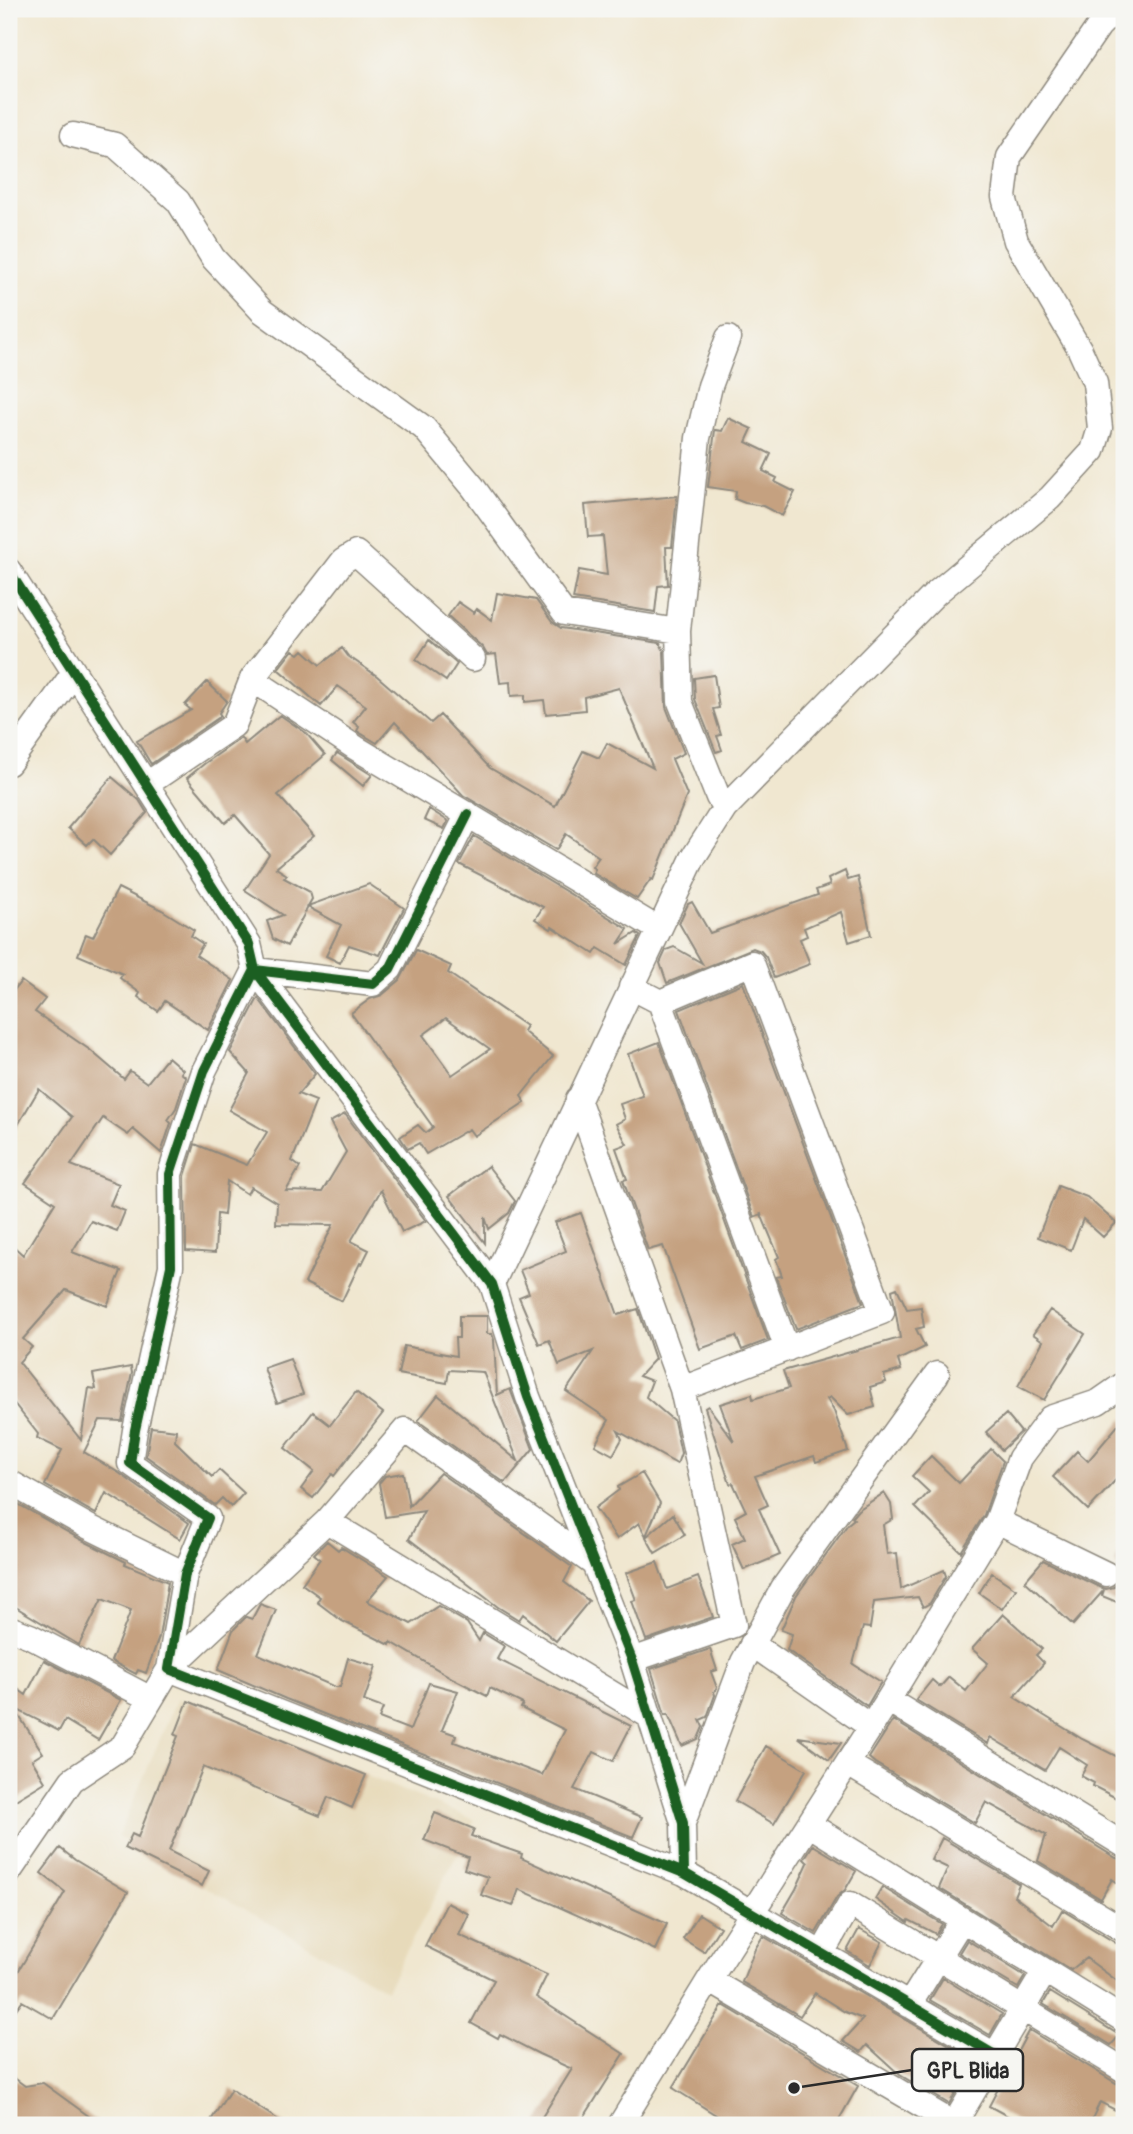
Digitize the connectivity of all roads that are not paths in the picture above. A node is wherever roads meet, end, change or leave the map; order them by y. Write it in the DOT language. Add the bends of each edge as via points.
graph roads {
  1 [pos="1116,9"];
  2 [pos="73,135"];
  3 [pos="728,338"];
  4 [pos="9,571"];
  5 [pos="678,631"];
  6 [pos="473,659"];
  7 [pos="74,674"];
  8 [pos="252,678"];
  9 [pos="9,763"];
  10 [pos="148,784"];
  11 [pos="725,808"];
  12 [pos="468,814"];
  13 [pos="658,929"];
  14 [pos="255,970"];
  15 [pos="631,987"];
  16 [pos="660,1002"];
  17 [pos="578,1099"];
  18 [pos="492,1283"];
  19 [pos="788,1349"];
  20 [pos="937,1374"];
  21 [pos="1124,1384"];
  22 [pos="682,1389"];
  23 [pos="9,1482"];
  24 [pos="327,1521"];
  25 [pos="997,1521"];
  26 [pos="594,1564"];
  27 [pos="185,1574"];
  28 [pos="1106,1574"];
  29 [pos="9,1628"];
  30 [pos="752,1644"];
  31 [pos="632,1660"];
  32 [pos="169,1669"];
  33 [pos="151,1699"];
  34 [pos="888,1700"];
  35 [pos="649,1716"];
  36 [pos="871,1727"];
  37 [pos="848,1763"];
  38 [pos="683,1823"];
  39 [pos="810,1825"];
  40 [pos="1124,1845"];
  41 [pos="9,1872"];
  42 [pos="684,1873"];
  43 [pos="753,1914"];
  44 [pos="962,1920"];
  45 [pos="1124,1930"];
  46 [pos="822,1953"];
  47 [pos="938,1959"];
  48 [pos="1045,1971"];
  49 [pos="709,1980"];
  50 [pos="909,2005"];
  51 [pos="1023,2009"];
  52 [pos="1124,2021"];
  53 [pos="995,2055"];
  54 [pos="1124,2070"];
  55 [pos="954,2124"];
  56 [pos="620,2125"];
  1 -- 11 [label="street" via="1099,26 1009,157 1004,197 1016,241 1095,383 1100,428 1093,451 1050,498 934,594"];
  2 -- 5 [label="street" via="115,145 178,201 213,258 262,311 424,428 564,613"];
  3 -- 5 [label="street" via="709,386 698,438"];
  4 -- 7 [label="street"];
  5 -- 11 [label="street" via="680,702"];
  6 -- 8 [label="street" via="356,553 344,561"];
  7 -- 9 [label="street"];
  7 -- 10 [label="street"];
  8 -- 10 [label="street" via="234,725"];
  8 -- 12 [label="street" via="356,748"];
  10 -- 14 [label="street" via="249,943"];
  11 -- 13 [label="street"];
  12 -- 13 [label="street"];
  12 -- 14 [label="street" via="390,969 373,984"];
  13 -- 15 [label="street"];
  14 -- 18 [label="street"];
  14 -- 27 [label="street" via="204,1071 170,1174 171,1266 130,1463 208,1518"];
  15 -- 16 [label="street"];
  15 -- 17 [label="street"];
  16 -- 19 [label="street"];
  16 -- 19 [label="street" via="752,963 882,1312"];
  17 -- 18 [label="street"];
  17 -- 22 [label="street"];
  18 -- 26 [label="street" via="528,1397"];
  19 -- 22 [label="street"];
  20 -- 30 [label="street" via="783,1588"];
  21 -- 25 [label="street" via="1098,1402 1050,1418 1020,1458"];
  22 -- 31 [label="street" via="734,1625"];
  23 -- 27 [label="street"];
  24 -- 26 [label="street" via="404,1430"];
  24 -- 32 [label="street"];
  24 -- 35 [label="street"];
  25 -- 28 [label="street"];
  25 -- 34 [label="street"];
  26 -- 31 [label="street"];
  27 -- 32 [label="street"];
  29 -- 33 [label="street"];
  30 -- 36 [label="street"];
  30 -- 38 [label="street"];
  31 -- 35 [label="street"];
  32 -- 33 [label="street"];
  32 -- 42 [label="street"];
  33 -- 41 [label="street" via="123,1746 72,1780"];
  34 -- 36 [label="street"];
  34 -- 40 [label="street"];
  35 -- 38 [label="street"];
  36 -- 37 [label="street"];
  37 -- 39 [label="street"];
  37 -- 45 [label="street"];
  38 -- 42 [label="street"];
  39 -- 43 [label="street"];
  39 -- 44 [label="street"];
  42 -- 43 [label="street"];
  43 -- 46 [label="street"];
  43 -- 49 [label="street"];
  44 -- 47 [label="street"];
  44 -- 48 [label="street"];
  46 -- 47 [label="street" via="850,1904"];
  46 -- 50 [label="street"];
  47 -- 50 [label="street"];
  47 -- 51 [label="street"];
  48 -- 51 [label="street"];
  48 -- 52 [label="street"];
  49 -- 55 [label="street"];
  49 -- 56 [label="street"];
  50 -- 53 [label="street"];
  51 -- 53 [label="street"];
  51 -- 54 [label="street"];
  53 -- 55 [label="street"];
}
